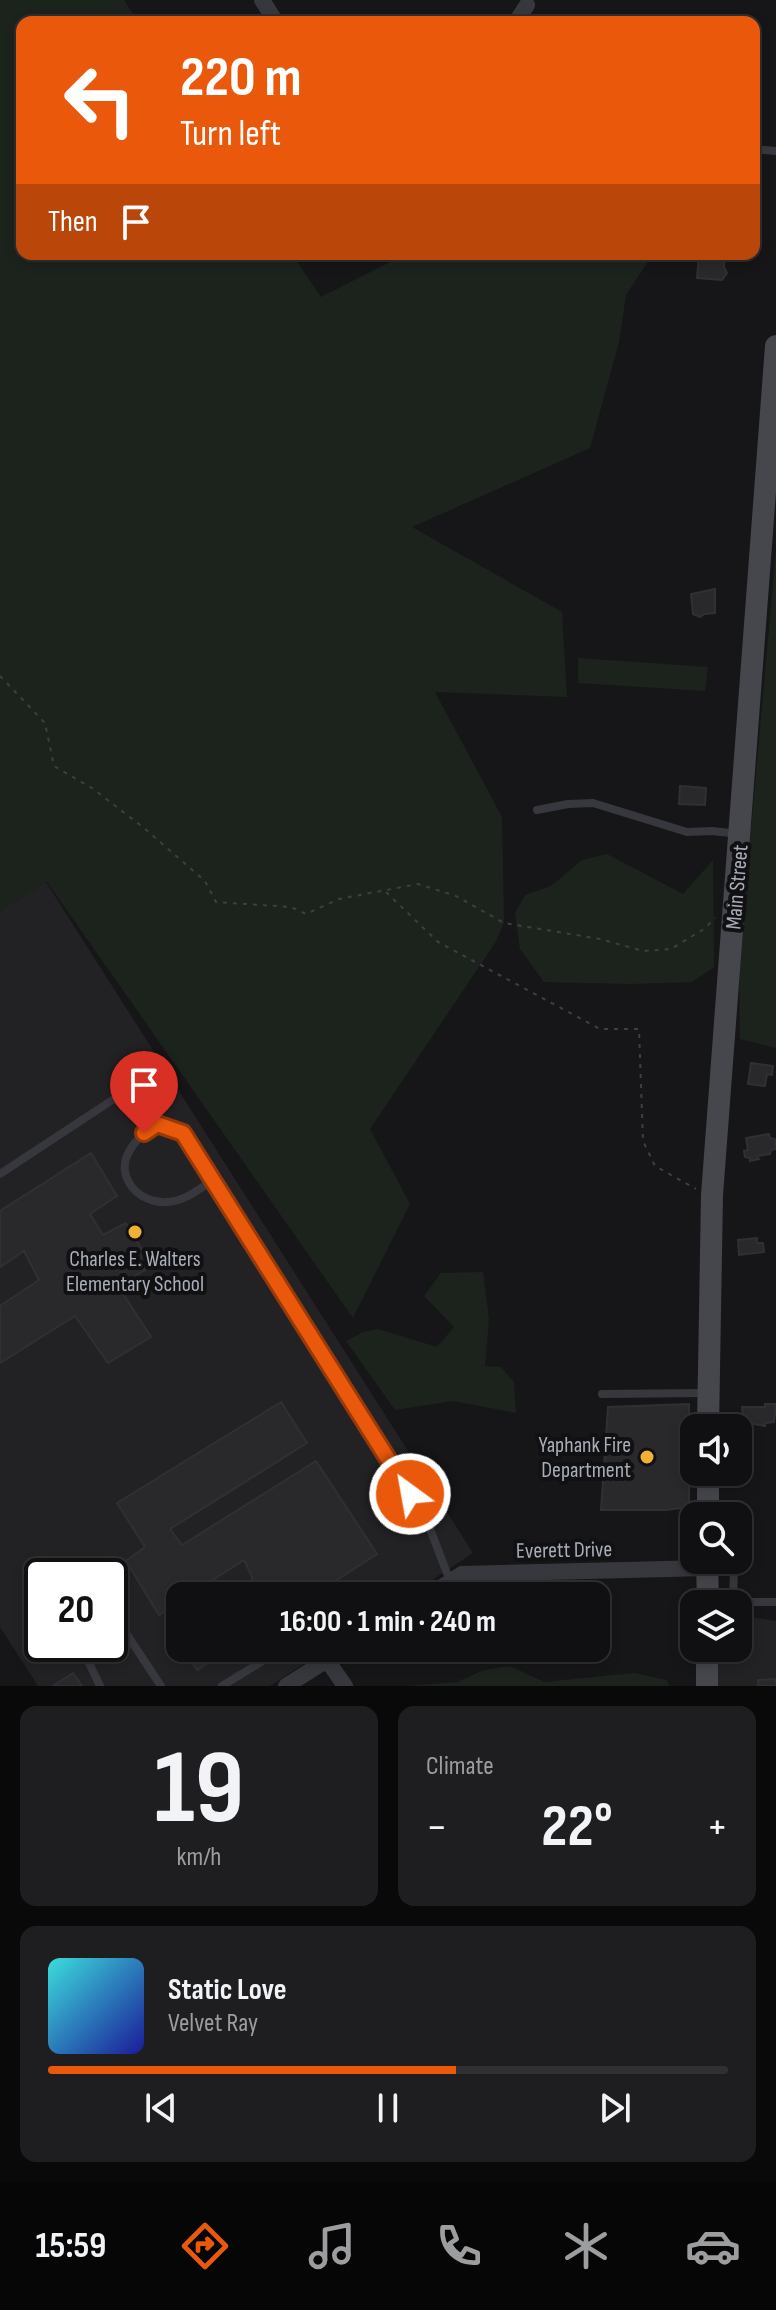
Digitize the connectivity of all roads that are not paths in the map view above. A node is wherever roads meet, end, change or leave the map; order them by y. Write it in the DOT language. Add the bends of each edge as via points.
graph roads {
  1 [pos="527,5"];
  2 [pos="520,16"];
  3 [pos="776,346"];
  4 [pos="537,810"];
  5 [pos="740,834"];
  6 [pos="157,1124"];
  7 [pos="0,1174"];
  8 [pos="213,1180"];
  9 [pos="708,1393"];
  10 [pos="602,1394"];
  11 [pos="708,1414"];
  12 [pos="680,1565"];
  13 [pos="450,1582"];
  14 [pos="752,1602"];
  15 [pos="776,1602"];
  16 [pos="128,1636"];
  17 [pos="89,1662"];
  18 [pos="261,1662"];
  19 [pos="313,1662"];
  20 [pos="328,1662"];
  21 [pos="707,1662"];
  22 [pos="100,1686"];
  23 [pos="161,1686"];
  24 [pos="222,1686"];
  25 [pos="286,1686"];
  26 [pos="345,1686"];
  27 [pos="707,1686"];
  1 -- 2 [label="street"];
  3 -- 5 [label="main road, Main Street"];
  4 -- 5 [label="lane" via="593,803 687,832"];
  5 -- 9 [label="main road, Main Street" via="712,1195"];
  6 -- 7 [label="lane" via="136,1095 123,1093"];
  6 -- 8 [label="lane" via="183,1133"];
  6 -- 8 [label="lane" via="135,1143 126,1160 125,1177 135,1192 148,1201 170,1202"];
  8 -- 13 [label="lane" via="427,1521"];
  9 -- 10 [label="lane"];
  9 -- 11 [label="main road, Main Street"];
  12 -- 13 [label="street, Everett Drive" via="488,1572 462,1574"];
  14 -- 15 [label="lane"];
  16 -- 23 [label="lane"];
  17 -- 22 [label="lane"];
  18 -- 24 [label="lane"];
  19 -- 25 [label="street"];
  20 -- 26 [label="street"];
  21 -- 27 [label="main road"];
}
